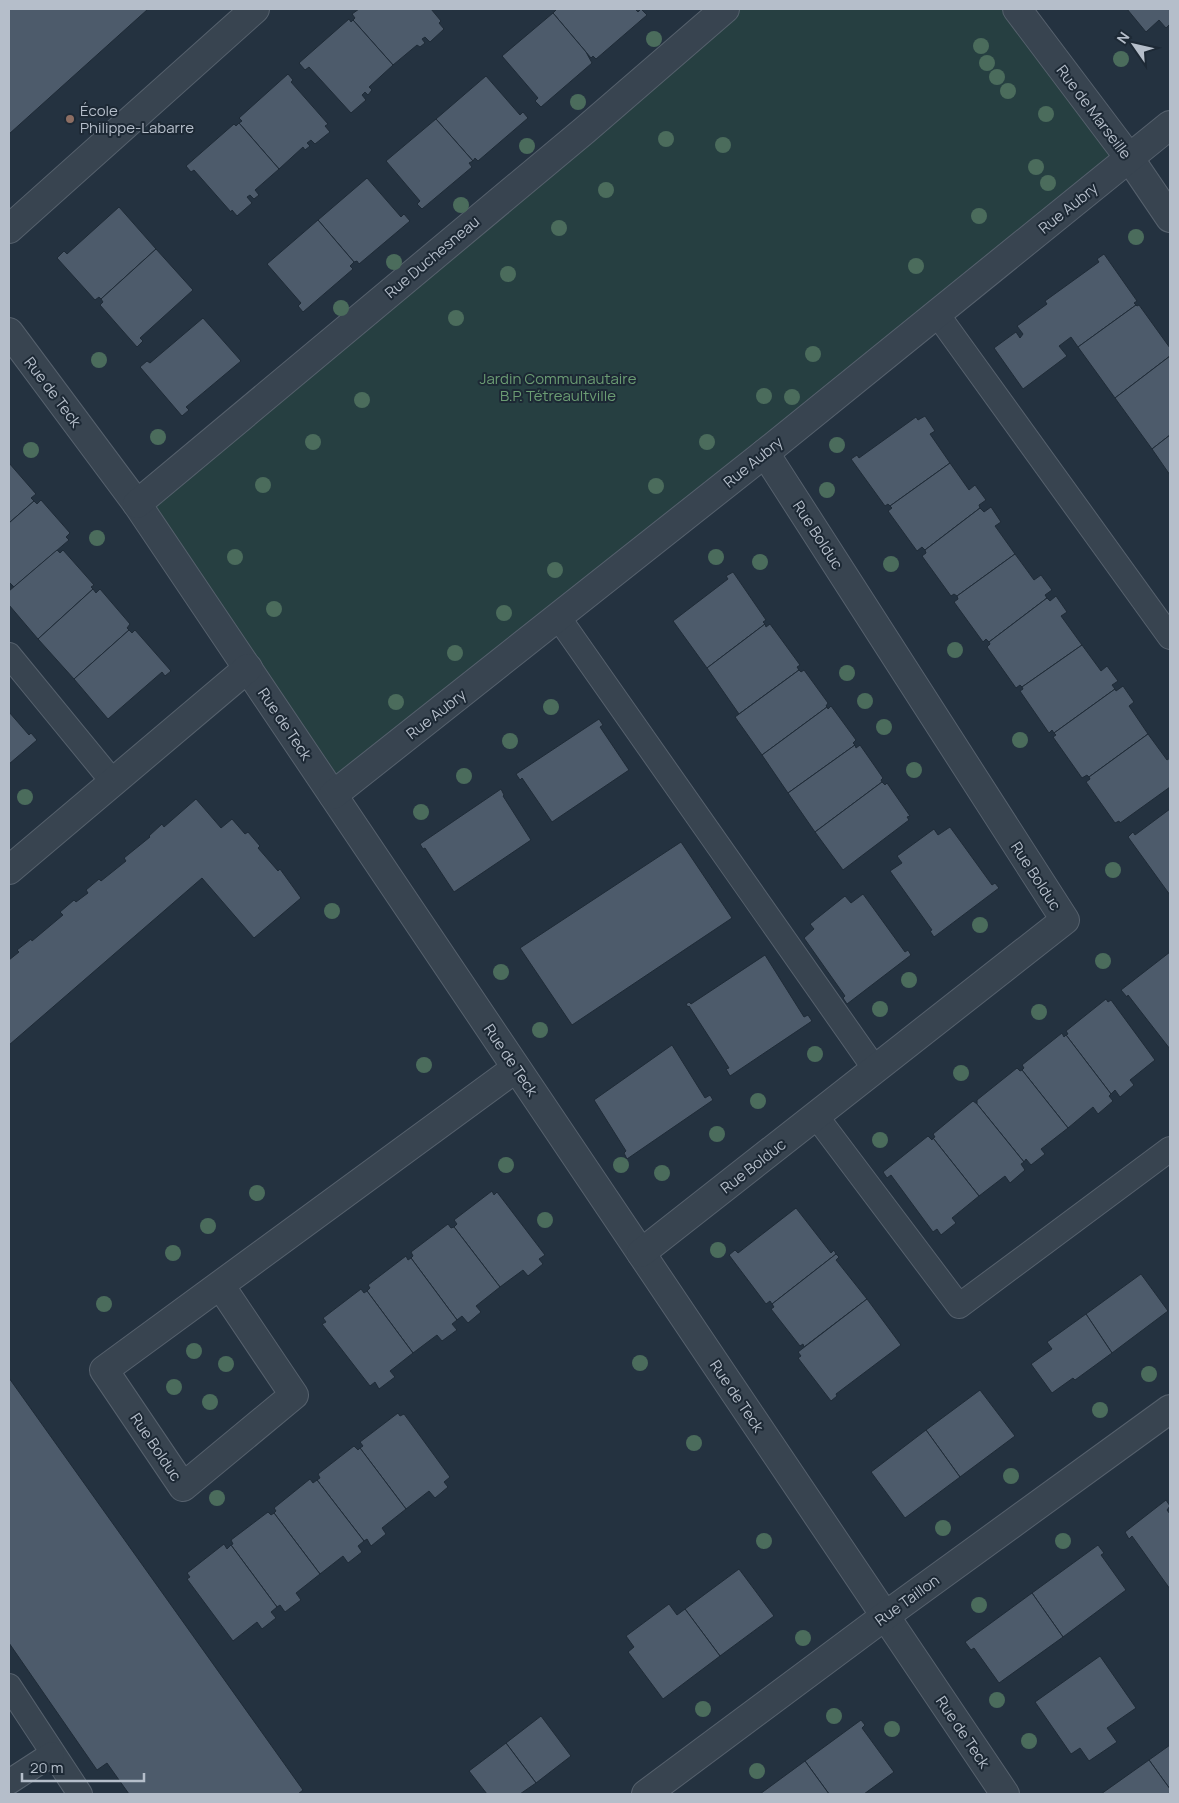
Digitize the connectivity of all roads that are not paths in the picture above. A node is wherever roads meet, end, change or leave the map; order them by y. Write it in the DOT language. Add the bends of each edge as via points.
graph roads {
  1 [pos="255,9"];
  2 [pos="725,9"];
  3 [pos="1017,9"];
  4 [pos="1170,125"];
  5 [pos="1130,159"];
  6 [pos="1170,218"];
  7 [pos="9,229"];
  8 [pos="937,314"];
  9 [pos="9,332"];
  10 [pos="765,453"];
  11 [pos="137,504"];
  12 [pos="558,617"];
  13 [pos="1170,637"];
  14 [pos="9,655"];
  15 [pos="248,668"];
  16 [pos="113,782"];
  17 [pos="333,795"];
  18 [pos="9,870"];
  19 [pos="516,1068"];
  20 [pos="875,1070"];
  21 [pos="816,1116"];
  22 [pos="1170,1149"];
  23 [pos="641,1253"];
  24 [pos="220,1285"];
  25 [pos="1170,1409"];
  26 [pos="885,1616"];
  27 [pos="9,1686"];
  28 [pos="52,1754"];
  29 [pos="9,1782"];
  30 [pos="80,1794"];
  31 [pos="646,1794"];
  32 [pos="1005,1794"];
  1 -- 7 [label="street"];
  2 -- 11 [label="street, Rue Duchesneau"];
  3 -- 5 [label="street, Rue de Marseille"];
  4 -- 5 [label="street, Rue Aubry"];
  5 -- 6 [label="street, Rue de Marseille"];
  5 -- 8 [label="street, Rue Aubry"];
  8 -- 10 [label="street, Rue Aubry"];
  8 -- 13 [label="lane"];
  9 -- 11 [label="street, Rue de Teck"];
  10 -- 12 [label="street, Rue Aubry"];
  10 -- 20 [label="street, Rue Bolduc" via="1065,920"];
  11 -- 15 [label="street, Rue de Teck"];
  12 -- 17 [label="street, Rue Aubry"];
  12 -- 20 [label="lane"];
  14 -- 16 [label="lane"];
  15 -- 16 [label="street"];
  15 -- 17 [label="street, Rue de Teck"];
  16 -- 18 [label="street"];
  17 -- 19 [label="street, Rue de Teck"];
  19 -- 23 [label="street, Rue de Teck"];
  19 -- 24 [label="street, Rue Bolduc"];
  20 -- 21 [label="street, Rue Bolduc"];
  21 -- 22 [label="lane" via="959,1306"];
  21 -- 23 [label="street, Rue Bolduc"];
  23 -- 26 [label="street, Rue de Teck"];
  24 -- 24 [label="street, Rue Bolduc" via="294,1394 183,1487 104,1370"];
  25 -- 26 [label="street, Rue Taillon"];
  26 -- 31 [label="street, Rue Taillon"];
  26 -- 32 [label="street, Rue de Teck"];
  27 -- 28 [label="lane"];
  28 -- 29 [label="lane"];
  28 -- 30 [label="lane"];
}
